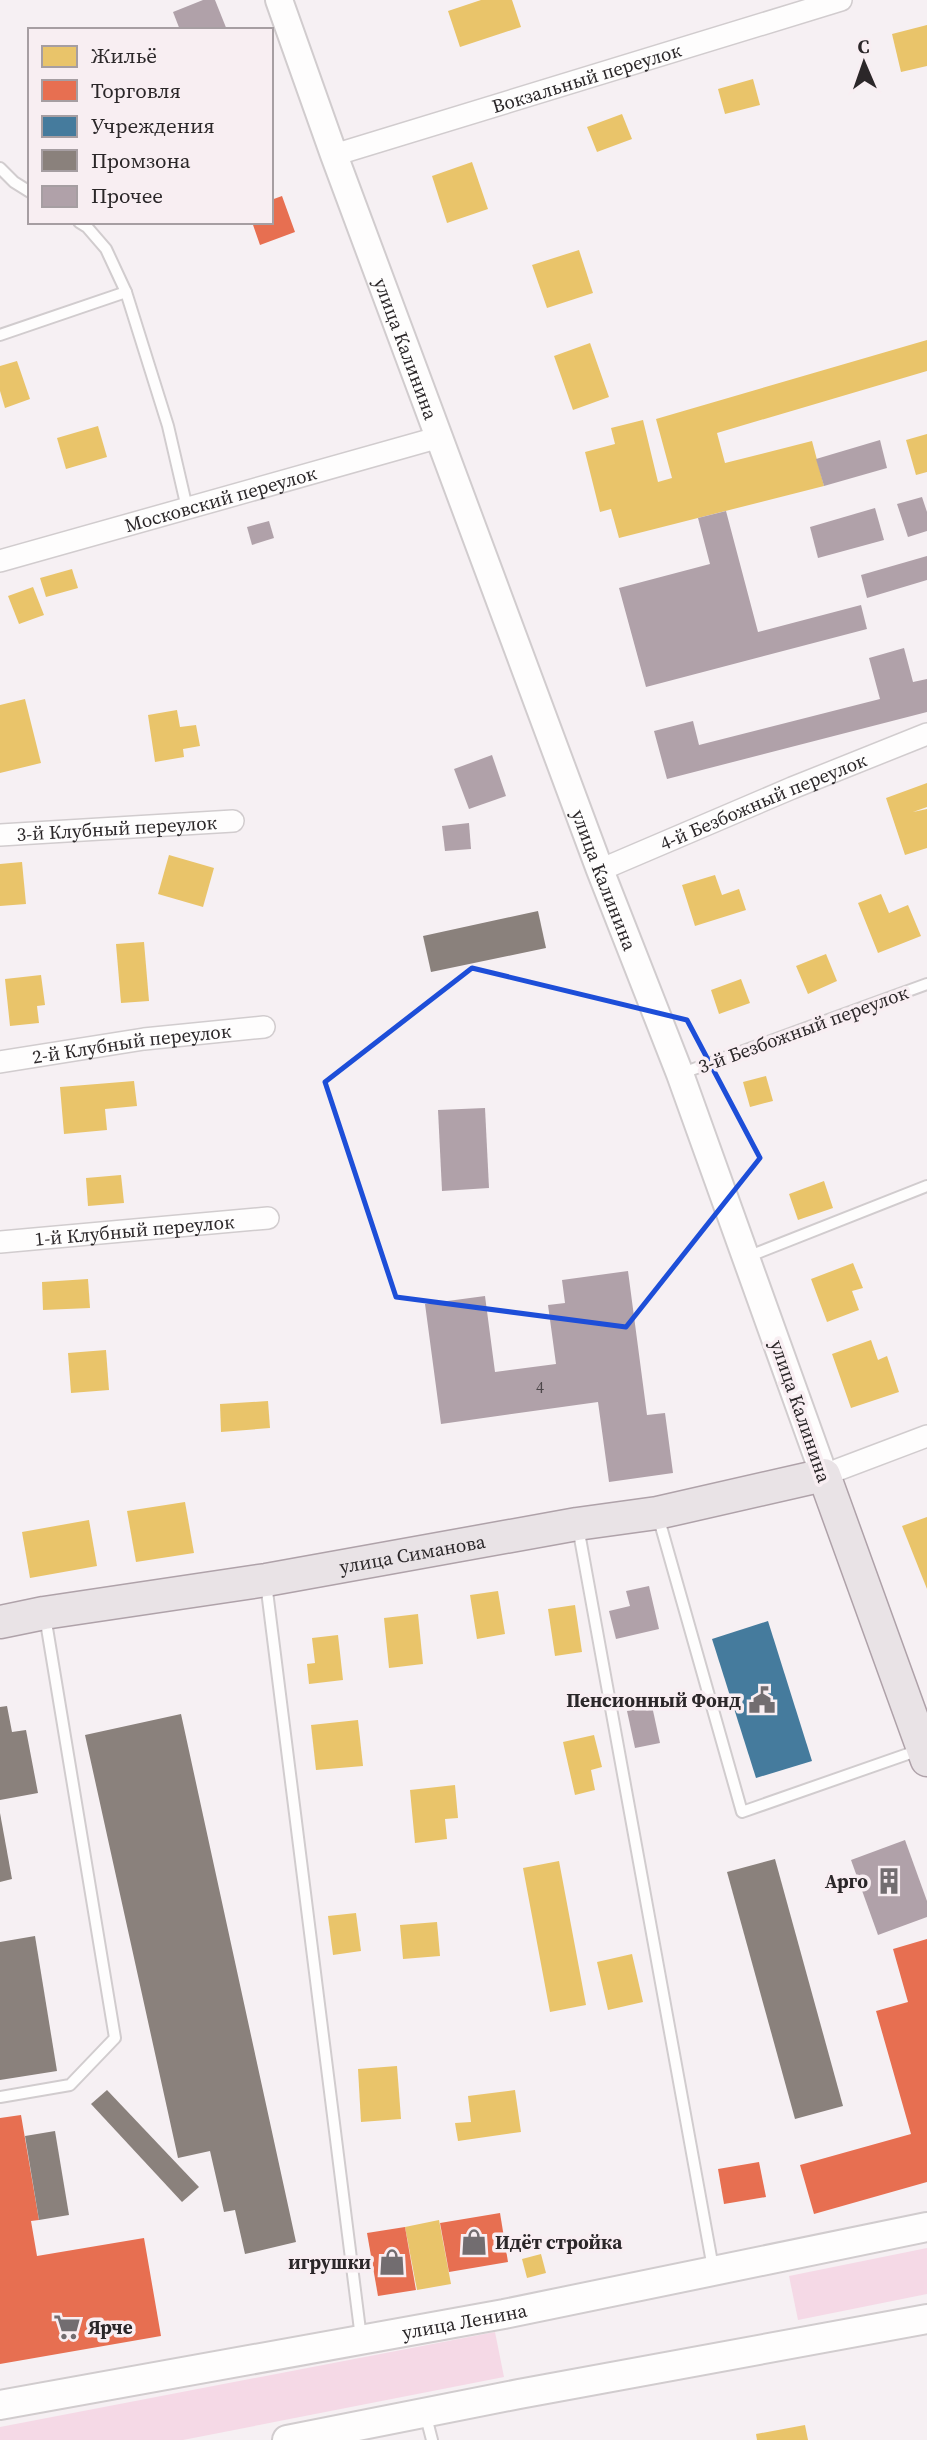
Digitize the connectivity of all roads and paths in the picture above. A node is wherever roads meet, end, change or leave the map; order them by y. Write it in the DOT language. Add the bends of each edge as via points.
graph roads {
  1 [pos="279,0"];
  2 [pos="841,0"];
  3 [pos="334,156"];
  4 [pos="0,168"];
  5 [pos="28,191"];
  6 [pos="82,224"];
  7 [pos="126,292"];
  8 [pos="0,335"];
  9 [pos="440,438"];
  10 [pos="187,508"];
  11 [pos="0,561"];
  12 [pos="927,734"];
  13 [pos="233,821"];
  14 [pos="0,835"];
  15 [pos="600,870"];
  16 [pos="927,984"];
  17 [pos="264,1027"];
  18 [pos="0,1062"];
  19 [pos="680,1074"];
  20 [pos="927,1186"];
  21 [pos="268,1218"];
  22 [pos="0,1242"];
  23 [pos="747,1257"];
  24 [pos="927,1436"];
  25 [pos="824,1475"];
  26 [pos="657,1513"];
  27 [pos="577,1524"];
  28 [pos="266,1580"];
  29 [pos="44,1613"];
  30 [pos="0,1622"];
  31 [pos="918,1707"];
  32 [pos="925,1754"];
  33 [pos="0,2097"];
  34 [pos="927,2227"];
  35 [pos="714,2272"];
  36 [pos="927,2319"];
  37 [pos="362,2339"];
  38 [pos="0,2405"];
  39 [pos="425,2413"];
  40 [pos="288,2440"];
  41 [pos="432,2440"];
  1 -- 3 [label="street, улица Калинина"];
  2 -- 3 [label="street, Вокзальный переулок"];
  3 -- 9 [label="street, улица Калинина"];
  4 -- 5 [label="lane"];
  6 -- 7 [label="lane" via="106,249"];
  7 -- 8 [label="lane"];
  7 -- 10 [label="lane"];
  9 -- 10 [label="street, Московский переулок"];
  9 -- 15 [label="street, улица Калинина"];
  10 -- 11 [label="street, Московский переулок"];
  12 -- 15 [label="street, 4-й Безбожный переулок"];
  13 -- 14 [label="street, 3-й Клубный переулок"];
  15 -- 19 [label="street, улица Калинина"];
  16 -- 19 [label="lane, 3-й Безбожный переулок"];
  17 -- 18 [label="street, 2-й Клубный переулок" via="144,1039"];
  19 -- 23 [label="street, улица Калинина"];
  20 -- 23 [label="lane"];
  21 -- 22 [label="street, 1-й Клубный переулок"];
  23 -- 25 [label="street, улица Калинина"];
  24 -- 25 [label="street"];
  25 -- 26 [label="main road, улица Симанова"];
  25 -- 31 [label="main road, улица Калинина"];
  26 -- 27 [label="main road, улица Симанова"];
  26 -- 32 [label="lane" via="742,1812"];
  27 -- 28 [label="main road, улица Симанова"];
  27 -- 35 [label="lane"];
  28 -- 29 [label="main road, улица Симанова"];
  28 -- 37 [label="lane"];
  29 -- 30 [label="main road, улица Симанова"];
  29 -- 33 [label="lane" via="115,2038 70,2085"];
  31 -- 32 [label="main road, улица Калинина"];
  34 -- 35 [label="main road, улица Ленина"];
  35 -- 37 [label="main road, улица Ленина"];
  36 -- 39 [label="main road"];
  37 -- 38 [label="main road, улица Ленина"];
  39 -- 40 [label="main road"];
  39 -- 41 [label="lane"];
}
